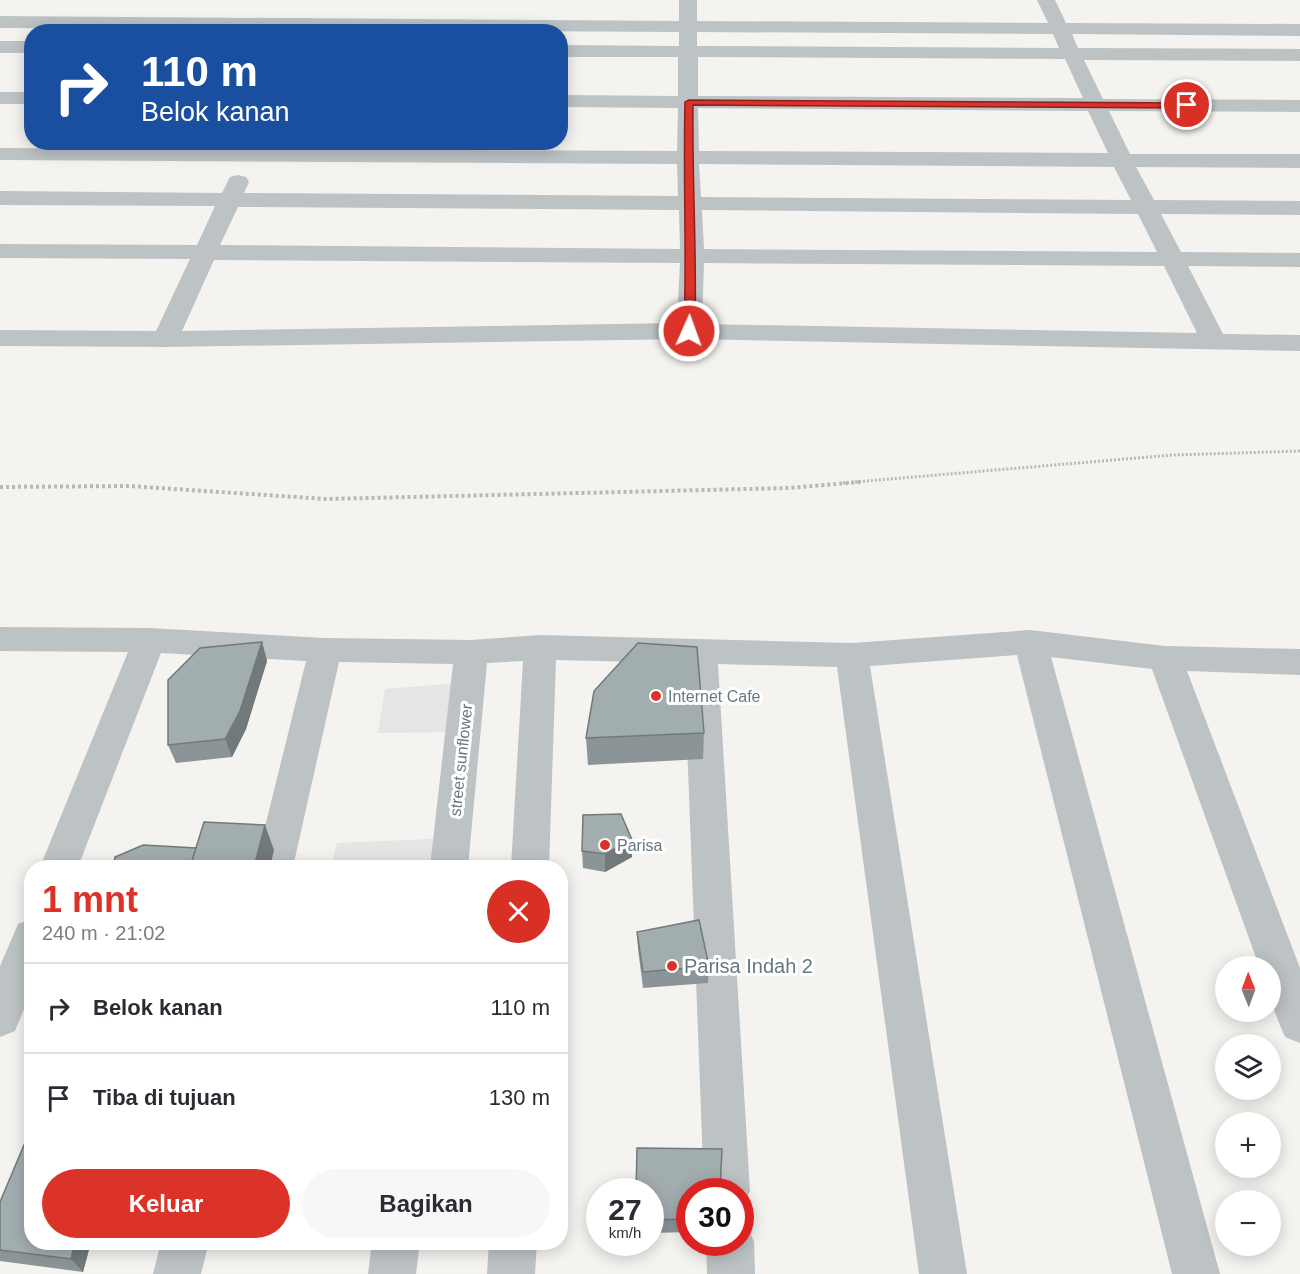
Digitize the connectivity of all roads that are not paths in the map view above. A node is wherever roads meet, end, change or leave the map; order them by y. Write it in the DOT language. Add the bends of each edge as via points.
graph roads {
  1 [pos="688,0"];
  2 [pos="1046,0"];
  3 [pos="315,21"];
  4 [pos="0,22"];
  5 [pos="539,24"];
  6 [pos="568,24"];
  7 [pos="688,26"];
  8 [pos="1060,28"];
  9 [pos="1300,30"];
  10 [pos="0,47"];
  11 [pos="24,47"];
  12 [pos="568,51"];
  13 [pos="689,51"];
  14 [pos="1073,54"];
  15 [pos="1300,55"];
  16 [pos="0,98"];
  17 [pos="24,98"];
  18 [pos="568,101"];
  19 [pos="689,102"];
  20 [pos="1097,105"];
  21 [pos="1300,106"];
  22 [pos="202,150"];
  23 [pos="253,150"];
  24 [pos="301,150"];
  25 [pos="0,154"];
  26 [pos="688,158"];
  27 [pos="1122,160"];
  28 [pos="1300,161"];
  29 [pos="0,198"];
  30 [pos="230,200"];
  31 [pos="689,204"];
  32 [pos="1146,207"];
  33 [pos="1300,208"];
  34 [pos="0,251"];
  35 [pos="207,252"];
  36 [pos="692,256"];
  37 [pos="1172,260"];
  38 [pos="1300,260"];
  39 [pos="689,331"];
  40 [pos="0,338"];
  41 [pos="165,339"];
  42 [pos="1215,343"];
  43 [pos="1300,343"];
  44 [pos="0,639"];
  45 [pos="149,640"];
  46 [pos="1029,642"];
  47 [pos="540,647"];
  48 [pos="325,650"];
  49 [pos="700,650"];
  50 [pos="471,652"];
  51 [pos="852,654"];
  52 [pos="1165,657"];
  53 [pos="1300,662"];
  54 [pos="62,860"];
  55 [pos="276,860"];
  56 [pos="450,860"];
  57 [pos="530,860"];
  58 [pos="24,957"];
  59 [pos="0,1017"];
  60 [pos="1300,1023"];
  61 [pos="726,1178"];
  62 [pos="182,1250"];
  63 [pos="395,1250"];
  64 [pos="512,1250"];
  65 [pos="730,1256"];
  66 [pos="177,1274"];
  67 [pos="392,1274"];
  68 [pos="511,1274"];
  69 [pos="731,1274"];
  70 [pos="943,1274"];
  71 [pos="1196,1274"];
  1 -- 7 [label="street"];
  2 -- 8 [label="street"];
  3 -- 4 [label="street"];
  3 -- 5 [label="street"];
  6 -- 7 [label="street"];
  7 -- 8 [label="street"];
  7 -- 13 [label="street"];
  8 -- 9 [label="street"];
  8 -- 14 [label="street"];
  10 -- 11 [label="street"];
  12 -- 13 [label="street"];
  13 -- 14 [label="street"];
  13 -- 19 [label="street"];
  14 -- 15 [label="street"];
  14 -- 20 [label="street"];
  16 -- 17 [label="street"];
  18 -- 19 [label="street"];
  19 -- 20 [label="street"];
  19 -- 26 [label="street"];
  20 -- 21 [label="street"];
  20 -- 27 [label="street"];
  22 -- 25 [label="street"];
  23 -- 30 [label="street"];
  24 -- 26 [label="street"];
  26 -- 27 [label="street"];
  26 -- 31 [label="street"];
  27 -- 28 [label="street"];
  27 -- 32 [label="street"];
  29 -- 30 [label="street"];
  30 -- 31 [label="street"];
  30 -- 35 [label="street"];
  31 -- 32 [label="street"];
  31 -- 36 [label="street"];
  32 -- 33 [label="street"];
  32 -- 37 [label="street"];
  34 -- 35 [label="street"];
  35 -- 36 [label="street"];
  35 -- 41 [label="street"];
  36 -- 37 [label="street"];
  36 -- 39 [label="street"];
  37 -- 38 [label="street"];
  37 -- 42 [label="street"];
  39 -- 41 [label="street"];
  39 -- 42 [label="street"];
  40 -- 41 [label="street"];
  42 -- 43 [label="street"];
  44 -- 45 [label="street"];
  45 -- 48 [label="street"];
  45 -- 54 [label="street"];
  46 -- 51 [label="street"];
  46 -- 52 [label="street"];
  46 -- 71 [label="street"];
  47 -- 49 [label="street"];
  47 -- 50 [label="street"];
  47 -- 57 [label="street"];
  48 -- 50 [label="street"];
  48 -- 55 [label="street"];
  49 -- 51 [label="street"];
  49 -- 61 [label="street"];
  50 -- 56 [label="street, street sunflower"];
  51 -- 70 [label="street"];
  52 -- 53 [label="street"];
  52 -- 60 [label="street"];
  58 -- 59 [label="street"];
  62 -- 66 [label="street"];
  63 -- 67 [label="street"];
  64 -- 68 [label="street"];
  65 -- 69 [label="street"];
}
